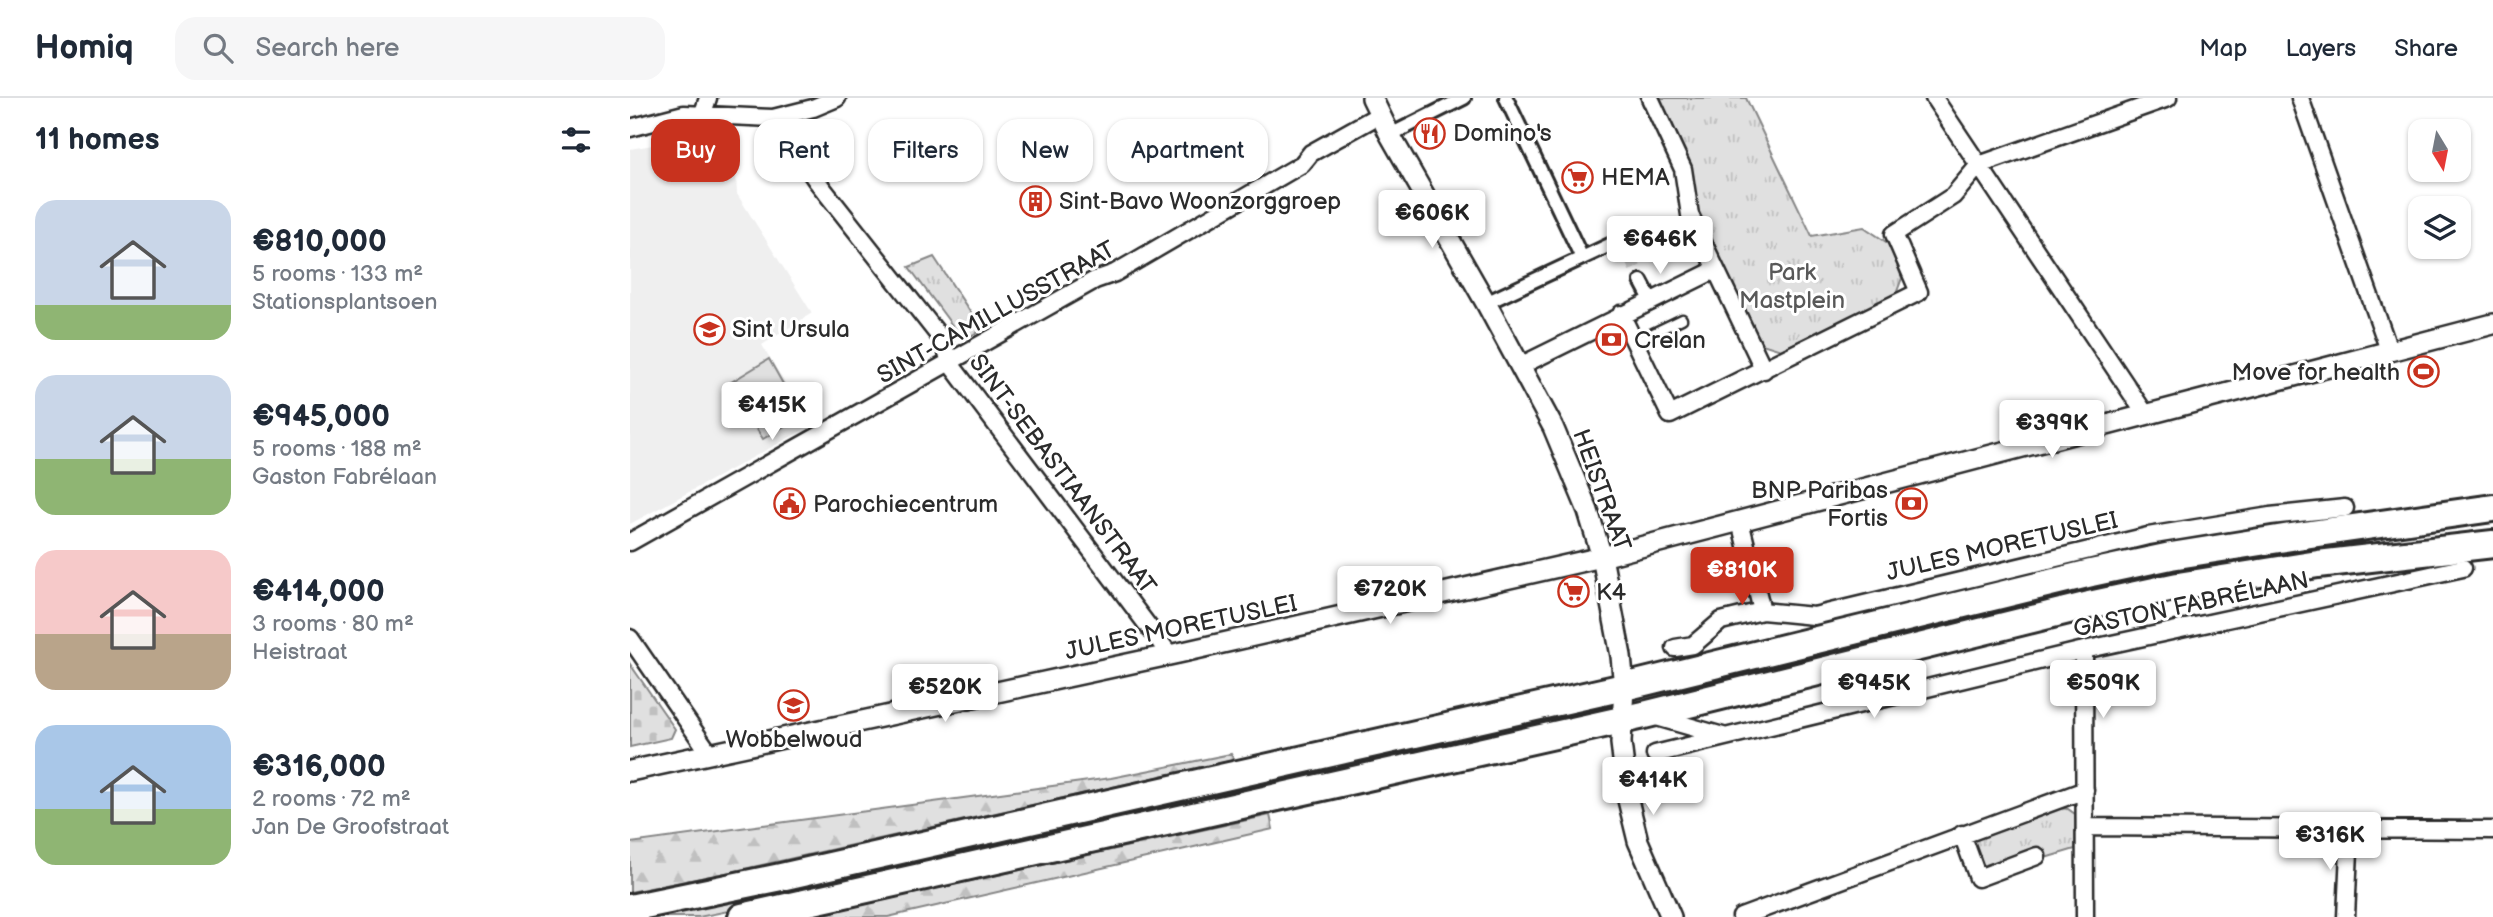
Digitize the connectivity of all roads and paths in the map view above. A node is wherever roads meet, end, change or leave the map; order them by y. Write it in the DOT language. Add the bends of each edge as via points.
graph roads {
  1 [pos="708,98"];
  2 [pos="837,98"];
  3 [pos="1464,98"];
  4 [pos="1506,98"];
  5 [pos="1650,98"];
  6 [pos="1934,98"];
  7 [pos="2168,98"];
  8 [pos="2300,98"];
  9 [pos="1375,107"];
  10 [pos="702,116"];
  11 [pos="773,118"];
  12 [pos="630,128"];
  13 [pos="1390,135"];
  14 [pos="1979,165"];
  15 [pos="1618,251"];
  16 [pos="1582,258"];
  17 [pos="1715,270"];
  18 [pos="1641,281"];
  19 [pos="1651,300"];
  20 [pos="1486,303"];
  21 [pos="1620,314"];
  22 [pos="1682,319"];
  23 [pos="2493,324"];
  24 [pos="1634,342"];
  25 [pos="2389,350"];
  26 [pos="950,363"];
  27 [pos="1520,366"];
  28 [pos="1764,370"];
  29 [pos="2146,415"];
  30 [pos="2346,508"];
  31 [pos="2493,508"];
  32 [pos="1740,521"];
  33 [pos="630,542"];
  34 [pos="2493,544"];
  35 [pos="1602,557"];
  36 [pos="2463,568"];
  37 [pos="1762,611"];
  38 [pos="630,638"];
  39 [pos="1675,648"];
  40 [pos="2084,650"];
  41 [pos="1170,654"];
  42 [pos="1624,687"];
  43 [pos="1632,717"];
  44 [pos="1726,737"];
  45 [pos="710,754"];
  46 [pos="1655,754"];
  47 [pos="630,771"];
  48 [pos="2085,790"];
  49 [pos="2086,827"];
  50 [pos="2350,828"];
  51 [pos="2493,830"];
  52 [pos="1962,834"];
  53 [pos="2037,856"];
  54 [pos="630,908"];
  55 [pos="742,917"];
  56 [pos="1671,917"];
  57 [pos="1741,917"];
  58 [pos="2085,917"];
  59 [pos="2346,917"];
  1 -- 10 [label="street"];
  2 -- 11 [label="street"];
  3 -- 13 [label="street"];
  4 -- 16 [label="street"];
  5 -- 17 [label="street" via="1683,169 1690,215"];
  6 -- 14 [label="street"];
  7 -- 14 [label="street"];
  8 -- 25 [label="street"];
  9 -- 13 [label="street, HEISTRAAT"];
  9 -- 26 [label="street, SINT-CAMILLUSSTRAAT" via="1302,164"];
  10 -- 11 [label="street"];
  10 -- 12 [label="street" via="684,114"];
  11 -- 26 [label="street, SINT-SEBASTIAANSTRAAT" via="944,342"];
  13 -- 20 [label="street, HEISTRAAT"];
  14 -- 28 [label="street" via="1953,196 1894,234 1919,292"];
  14 -- 29 [label="street"];
  15 -- 16 [label="street" via="1614,243"];
  16 -- 20 [label="street"];
  17 -- 19 [label="street"];
  17 -- 28 [label="street"];
  18 -- 19 [label="street"];
  19 -- 21 [label="street"];
  20 -- 27 [label="street, HEISTRAAT"];
  21 -- 24 [label="street"];
  21 -- 27 [label="street"];
  22 -- 24 [label="lane"];
  23 -- 25 [label="street, JULES MORETUSLEI"];
  24 -- 28 [label="street" via="1670,415"];
  25 -- 29 [label="street, JULES MORETUSLEI"];
  26 -- 33 [label="street, SINT-CAMILLUSSTRAAT"];
  26 -- 41 [label="street, SINT-SEBASTIAANSTRAAT"];
  27 -- 35 [label="street, HEISTRAAT" via="1582,494"];
  29 -- 32 [label="street, JULES MORETUSLEI"];
  30 -- 37 [label="street, JULES MORETUSLEI" via="2148,536 1814,617"];
  31 -- 42 [label="highway" via="2171,556"];
  32 -- 35 [label="street, JULES MORETUSLEI"];
  32 -- 37 [label="street"];
  34 -- 43 [label="highway" via="2178,586"];
  35 -- 41 [label="street, JULES MORETUSLEI"];
  35 -- 42 [label="street, HEISTRAAT"];
  36 -- 40 [label="street, GASTON FABRÉLAAN"];
  37 -- 39 [label="street" via="1721,621 1693,645"];
  38 -- 45 [label="street"];
  40 -- 44 [label="street, GASTON FABRÉLAAN"];
  40 -- 48 [label="street"];
  41 -- 45 [label="street, JULES MORETUSLEI"];
  42 -- 43 [label="street, HEISTRAAT"];
  42 -- 54 [label="highway"];
  43 -- 44 [label="street, GASTON FABRÉLAAN" via="1657,717"];
  43 -- 55 [label="highway"];
  43 -- 56 [label="street, HEISTRAAT" via="1628,800 1638,841"];
  44 -- 46 [label="street, GASTON FABRÉLAAN"];
  45 -- 47 [label="street, JULES MORETUSLEI"];
  48 -- 49 [label="street"];
  48 -- 52 [label="street"];
  49 -- 50 [label="street"];
  49 -- 58 [label="street"];
  50 -- 51 [label="street"];
  50 -- 59 [label="street"];
  52 -- 53 [label="street" via="1978,878"];
  52 -- 57 [label="street"];
}
